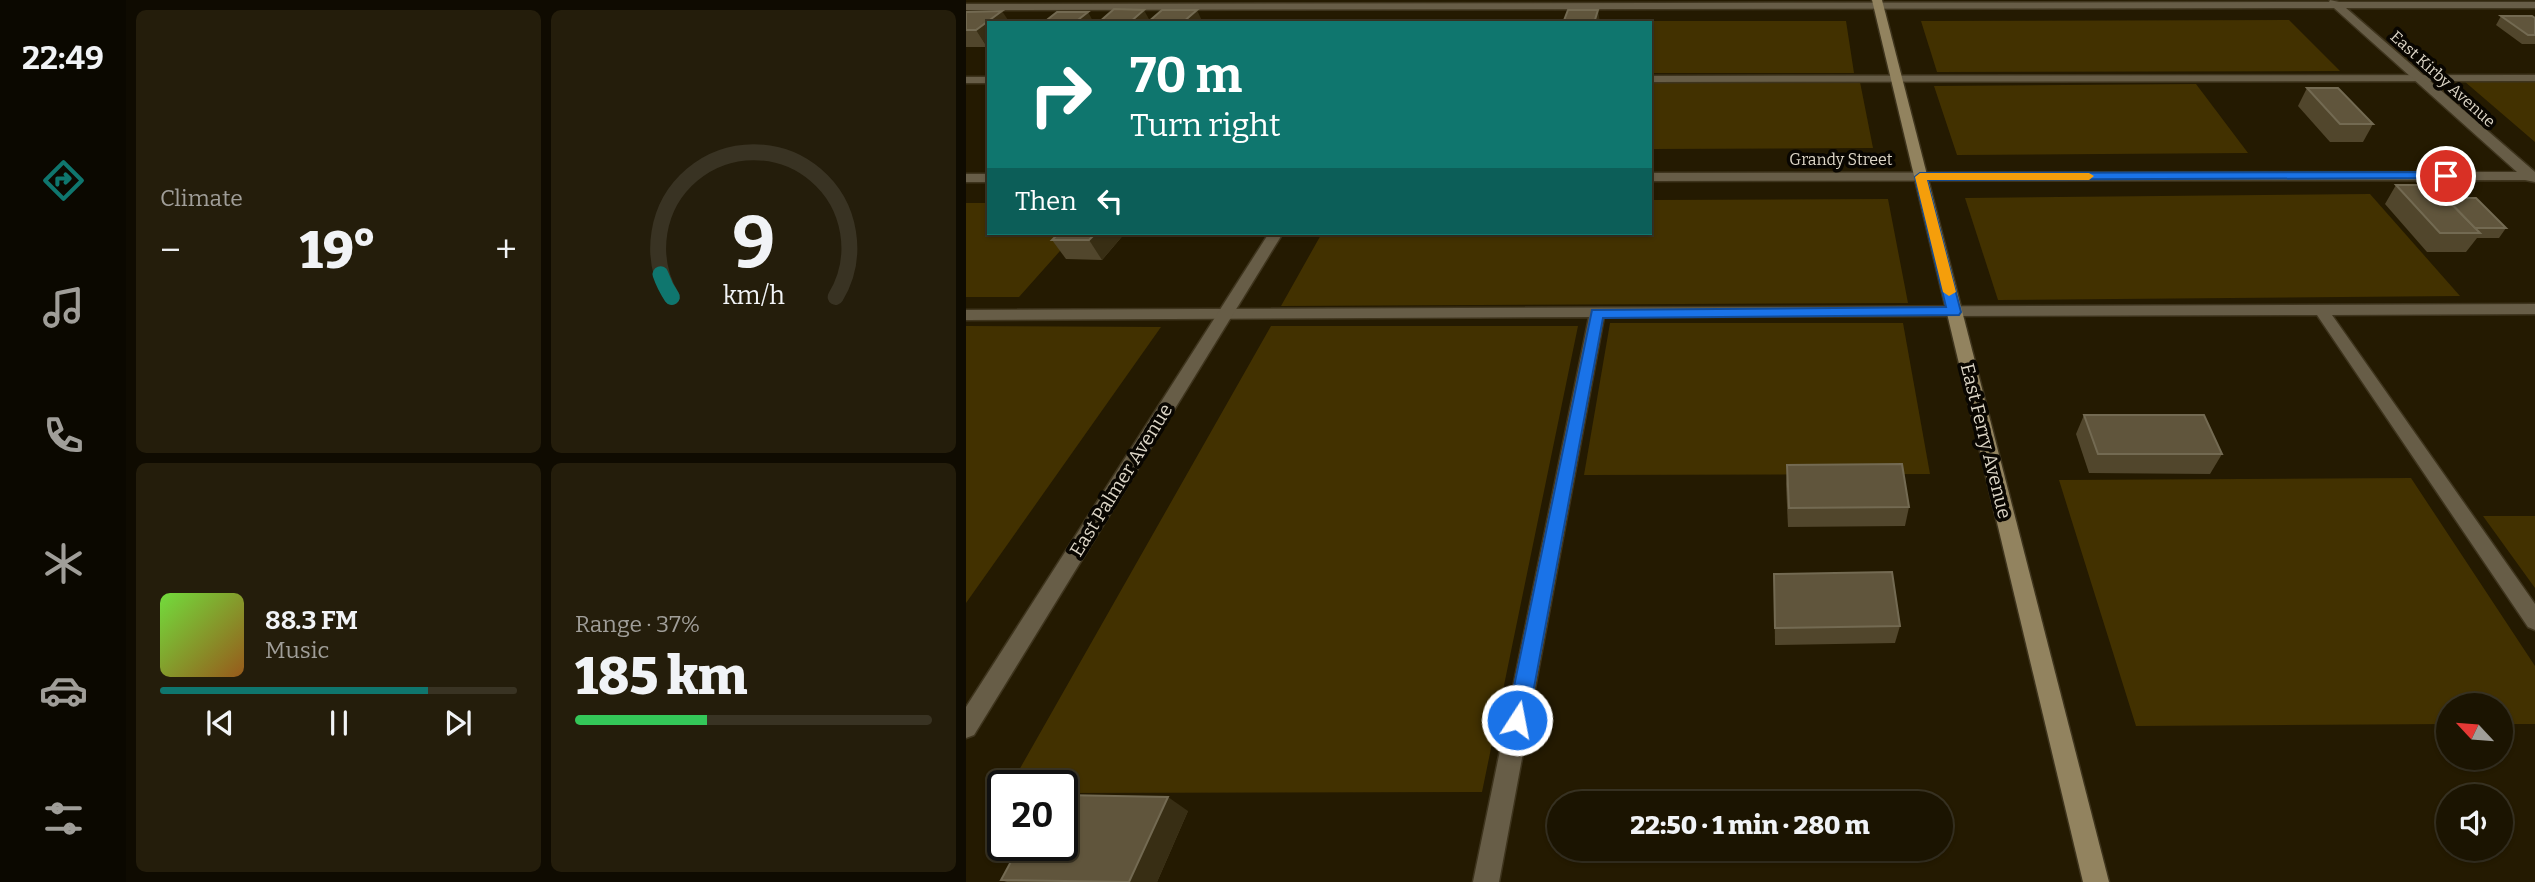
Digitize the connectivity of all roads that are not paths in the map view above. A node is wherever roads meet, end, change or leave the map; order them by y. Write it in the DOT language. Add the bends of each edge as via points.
graph roads {
  1 [pos="1878,3"];
  2 [pos="2334,3"];
  3 [pos="2535,5"];
  4 [pos="966,6"];
  5 [pos="1418,7"];
  6 [pos="2418,78"];
  7 [pos="2535,78"];
  8 [pos="1652,79"];
  9 [pos="1896,79"];
  10 [pos="966,80"];
  11 [pos="987,80"];
  12 [pos="1652,177"];
  13 [pos="1920,177"];
  14 [pos="2533,177"];
  15 [pos="966,178"];
  16 [pos="987,178"];
  17 [pos="1275,235"];
  18 [pos="2535,309"];
  19 [pos="2320,310"];
  20 [pos="1954,312"];
  21 [pos="1597,314"];
  22 [pos="966,315"];
  23 [pos="1224,315"];
  24 [pos="2535,621"];
  25 [pos="966,727"];
  26 [pos="1486,882"];
  27 [pos="2096,882"];
  1 -- 2 [label="street"];
  1 -- 5 [label="street"];
  1 -- 9 [label="street, East Ferry Avenue"];
  2 -- 3 [label="street"];
  2 -- 6 [label="street, East Kirby Avenue"];
  4 -- 5 [label="street"];
  6 -- 7 [label="street"];
  6 -- 9 [label="street"];
  6 -- 14 [label="street, East Kirby Avenue"];
  8 -- 9 [label="street"];
  9 -- 13 [label="street, East Ferry Avenue"];
  10 -- 11 [label="street"];
  12 -- 13 [label="street, Grandy Street"];
  13 -- 14 [label="street, Grandy Street"];
  13 -- 20 [label="street, East Ferry Avenue"];
  15 -- 16 [label="street"];
  17 -- 23 [label="street, East Palmer Avenue"];
  18 -- 19 [label="street"];
  19 -- 20 [label="street"];
  19 -- 24 [label="street"];
  20 -- 21 [label="street"];
  20 -- 27 [label="street, East Ferry Avenue"];
  21 -- 23 [label="street"];
  21 -- 26 [label="street"];
  22 -- 23 [label="street"];
  23 -- 25 [label="street, East Palmer Avenue"];
}
